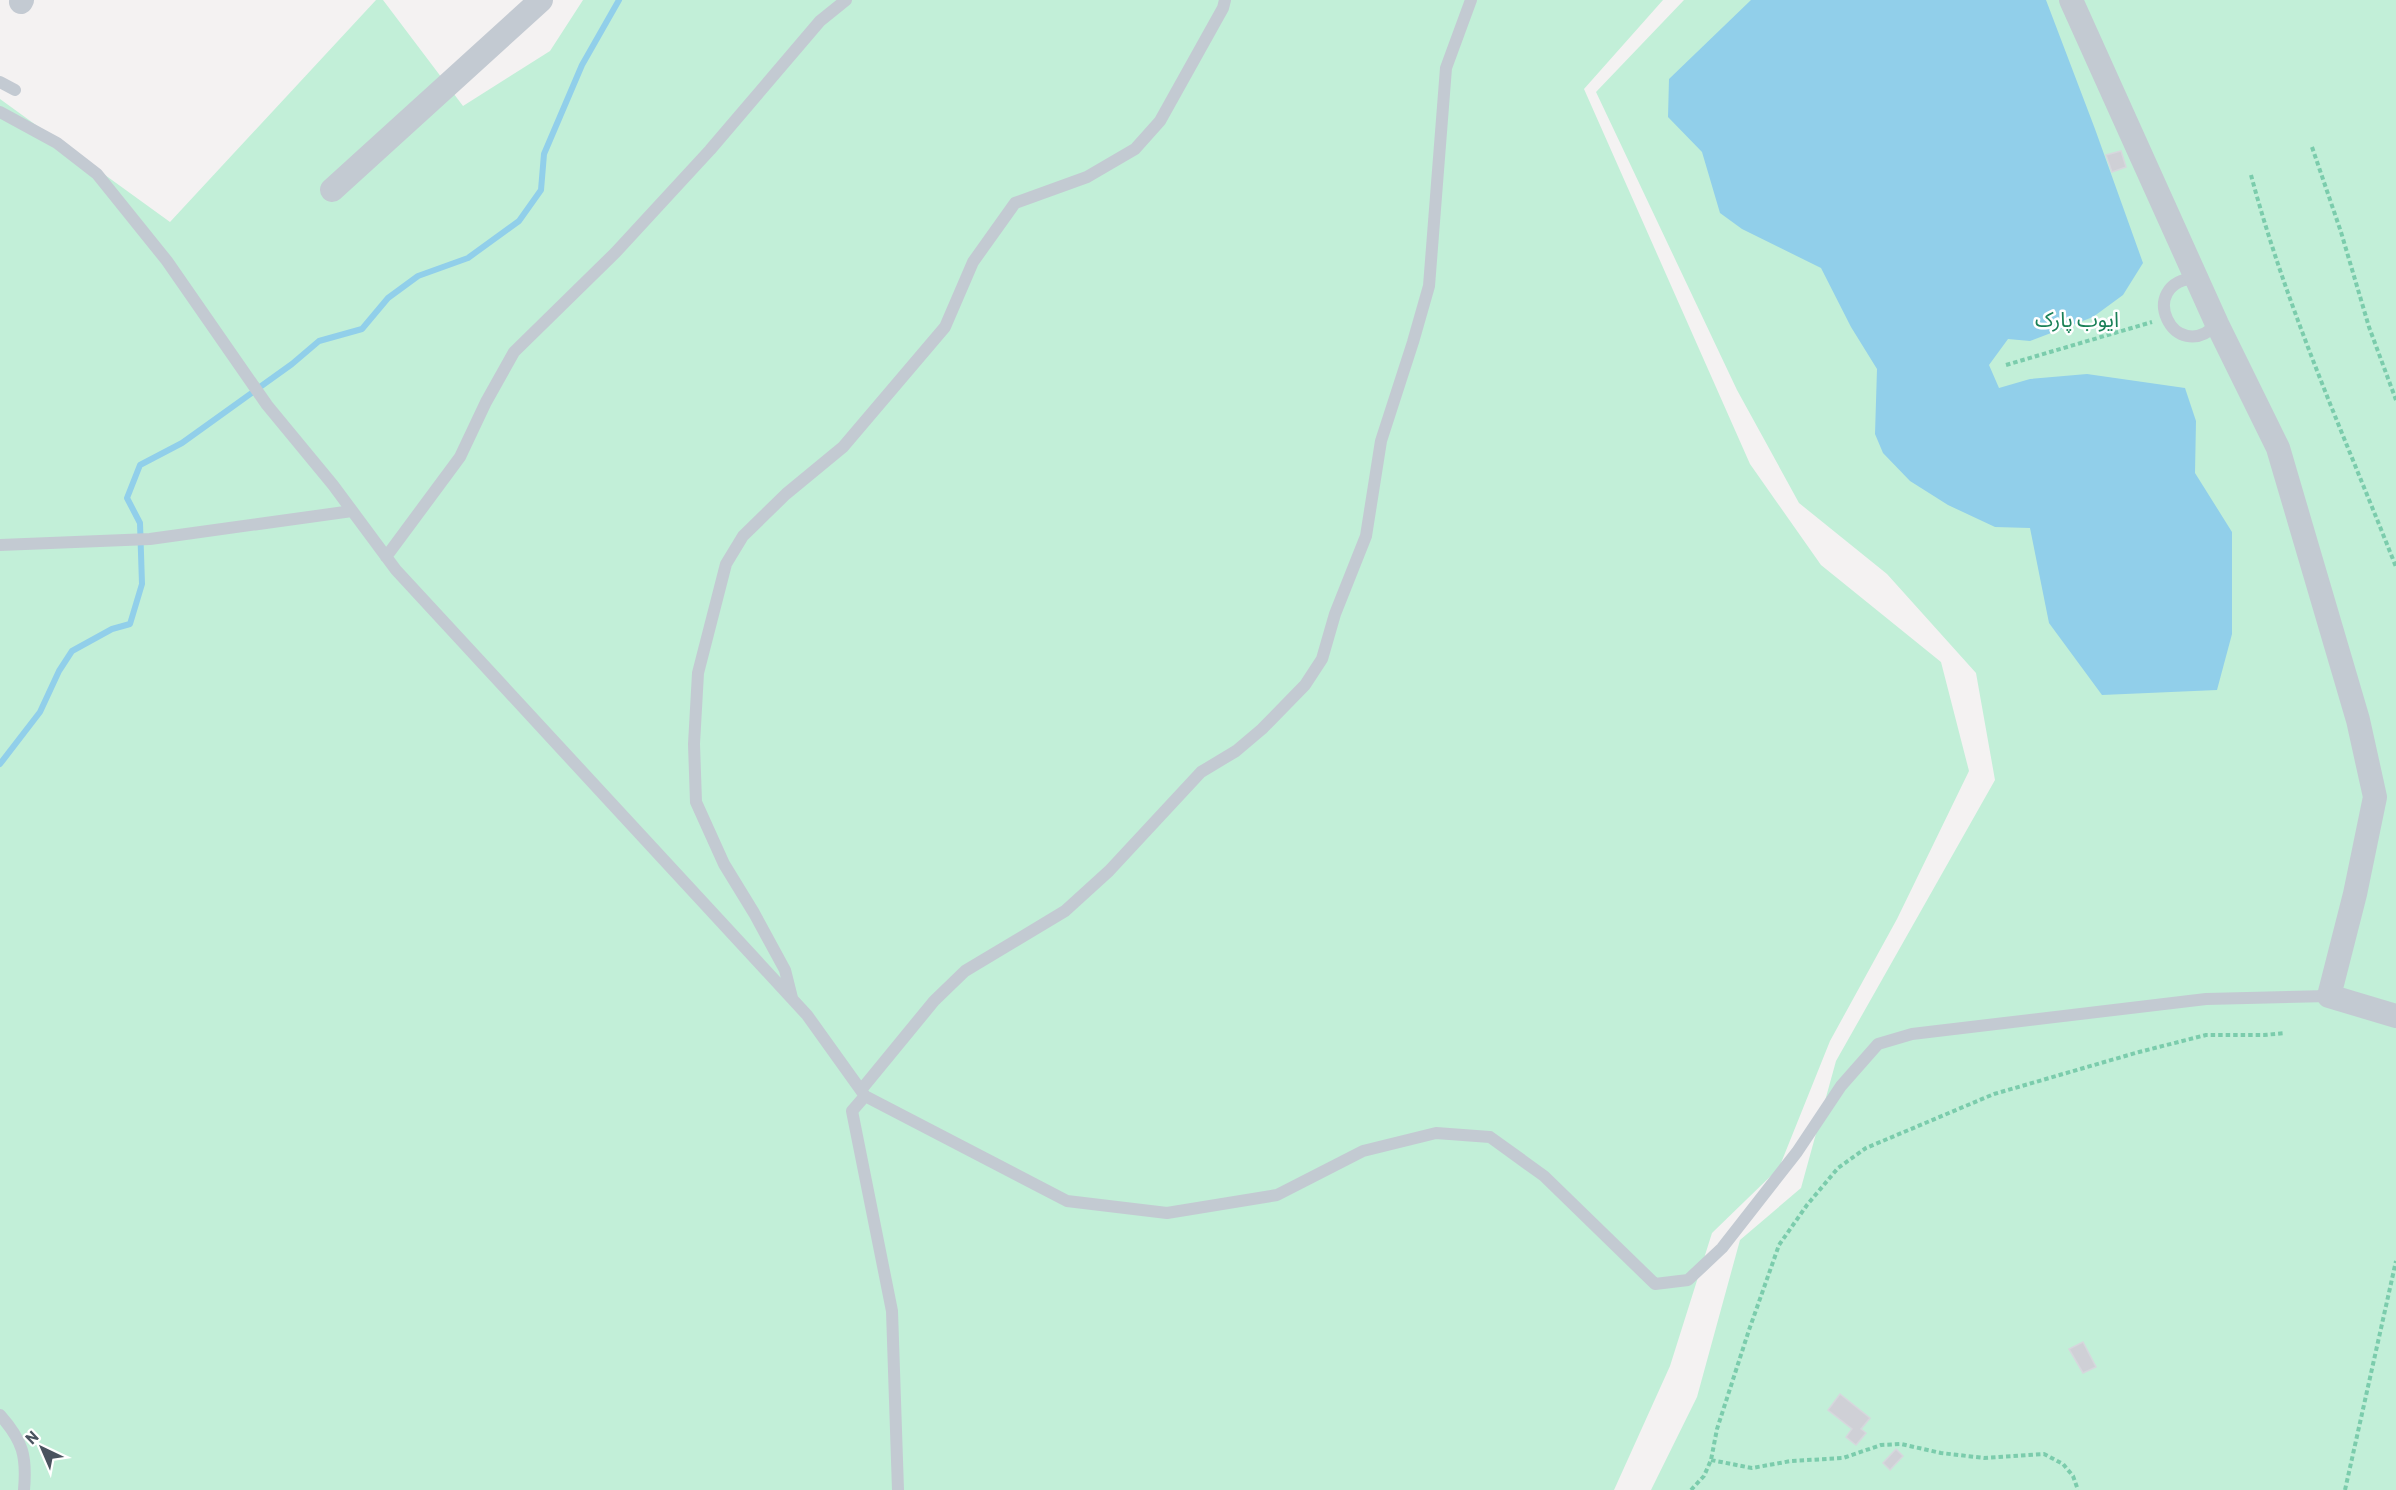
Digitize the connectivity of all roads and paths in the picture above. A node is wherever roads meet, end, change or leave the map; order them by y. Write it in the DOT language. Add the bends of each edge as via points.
graph roads {
  1 [pos="541,0"];
  2 [pos="846,0"];
  3 [pos="1225,0"];
  4 [pos="1471,0"];
  5 [pos="2071,0"];
  6 [pos="0,82"];
  7 [pos="15,90"];
  8 [pos="0,112"];
  9 [pos="2312,147"];
  10 [pos="2251,175"];
  11 [pos="332,190"];
  12 [pos="2196,278"];
  13 [pos="2165,318"];
  14 [pos="2217,324"];
  15 [pos="2006,365"];
  16 [pos="2396,400"];
  17 [pos="352,511"];
  18 [pos="0,545"];
  19 [pos="386,557"];
  20 [pos="2396,567"];
  21 [pos="2329,996"];
  22 [pos="792,999"];
  23 [pos="2396,1016"];
  24 [pos="2285,1033"];
  25 [pos="863,1093"];
  26 [pos="2396,1261"];
  27 [pos="0,1415"];
  28 [pos="1711,1460"];
  29 [pos="24,1490"];
  30 [pos="898,1490"];
  31 [pos="1691,1490"];
  32 [pos="2078,1490"];
  33 [pos="2346,1490"];
  1 -- 11 [label="street"];
  2 -- 19 [label="lane" via="820,21 615,253 514,352 460,457"];
  3 -- 22 [label="lane" via="1160,121 1135,148 1087,177 1015,203 973,262 945,327 843,447 743,536 726,564 698,673 696,802 724,864 784,970"];
  4 -- 25 [label="lane" via="1446,68 1429,286 1381,441 1366,536 1322,659 1305,685 1262,729 1236,751 1201,772 1065,911 965,971 934,1000"];
  5 -- 12 [label="street"];
  6 -- 7 [label="lane"];
  8 -- 17 [label="lane" via="57,143 97,174 167,261 267,405"];
  9 -- 16 [label="path"];
  10 -- 20 [label="path" via="2310,355"];
  12 -- 13 [label="lane" via="2169,289 2163,308"];
  12 -- 14 [label="street"];
  13 -- 14 [label="lane" via="2171,327 2189,336 2209,332"];
  13 -- 15 [label="path"];
  14 -- 21 [label="street" via="2278,448 2358,720 2375,797"];
  17 -- 18 [label="lane" via="150,539"];
  17 -- 19 [label="lane"];
  19 -- 22 [label="lane"];
  21 -- 23 [label="street"];
  21 -- 25 [label="lane" via="2194,1000 1912,1034 1878,1044 1841,1086 1797,1152 1722,1248 1688,1281 1655,1284 1544,1176 1490,1137 1436,1133 1363,1151 1277,1195 1167,1213 1067,1201"];
  22 -- 25 [label="lane"];
  24 -- 28 [label="path" via="2206,1035 1994,1094 1866,1148 1838,1168 1779,1245 1720,1418"];
  25 -- 30 [label="lane" via="852,1111 892,1311"];
  26 -- 33 [label="path"];
  27 -- 29 [label="lane" via="24,1452"];
  28 -- 31 [label="path" via="1704,1476"];
  28 -- 32 [label="path" via="1752,1468 1843,1458 1881,1445 1900,1444 1984,1458 2044,1454 2063,1464"];
}
